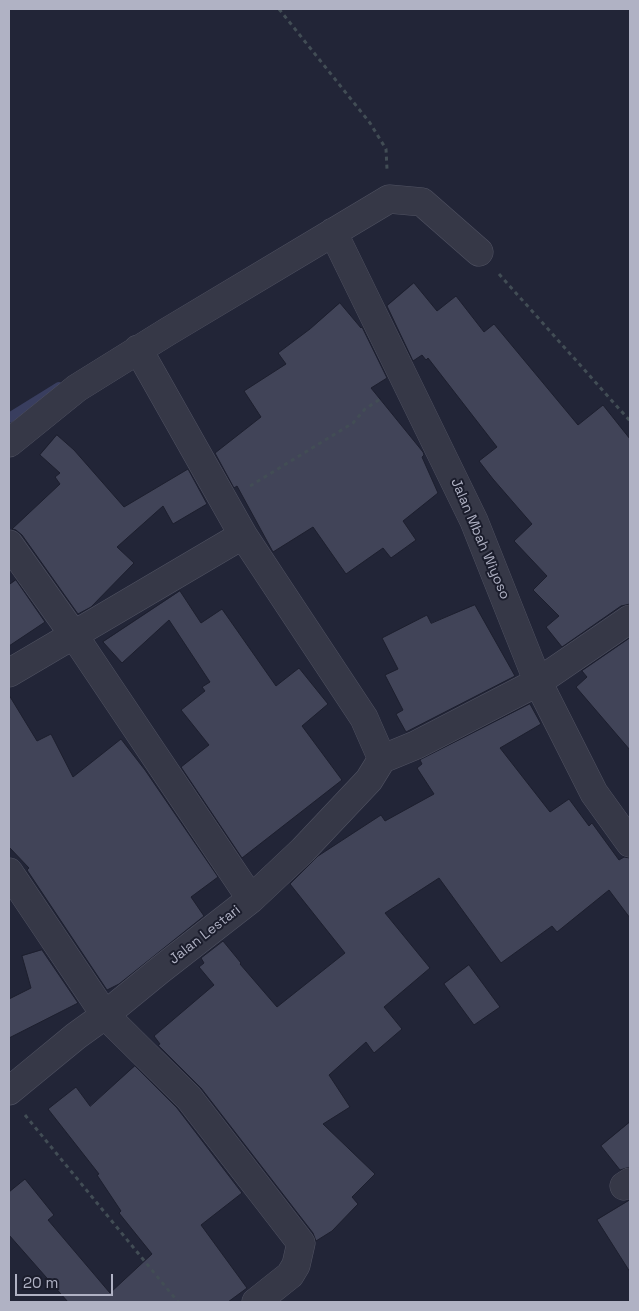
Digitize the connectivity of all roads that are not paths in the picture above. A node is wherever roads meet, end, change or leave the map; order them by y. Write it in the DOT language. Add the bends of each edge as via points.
graph roads {
  1 [pos="333,232"];
  2 [pos="479,252"];
  3 [pos="138,349"];
  4 [pos="9,443"];
  5 [pos="243,535"];
  6 [pos="9,544"];
  7 [pos="630,619"];
  8 [pos="73,634"];
  9 [pos="9,673"];
  10 [pos="538,682"];
  11 [pos="382,759"];
  12 [pos="630,844"];
  13 [pos="9,872"];
  14 [pos="251,899"];
  15 [pos="105,1015"];
  16 [pos="15,1101"];
  17 [pos="256,1302"];
  1 -- 2 [label="street" via="388,199 422,202"];
  1 -- 3 [label="street"];
  1 -- 10 [label="street, Jalan Mbah Wiyoso" via="474,520"];
  3 -- 4 [label="street" via="77,388"];
  3 -- 5 [label="street"];
  5 -- 8 [label="street"];
  5 -- 11 [label="street" via="364,718"];
  6 -- 8 [label="street"];
  7 -- 10 [label="street"];
  8 -- 9 [label="street"];
  8 -- 14 [label="street"];
  10 -- 11 [label="street"];
  10 -- 12 [label="street, Jalan Mbah Wiyoso" via="594,793"];
  11 -- 14 [label="street, Jalan Lestari" via="369,780"];
  13 -- 15 [label="street"];
  14 -- 15 [label="street, Jalan Lestari"];
  15 -- 16 [label="street, Jalan Lestari" via="76,1036"];
  15 -- 17 [label="street" via="189,1098 301,1242 296,1265 290,1275"];
}
